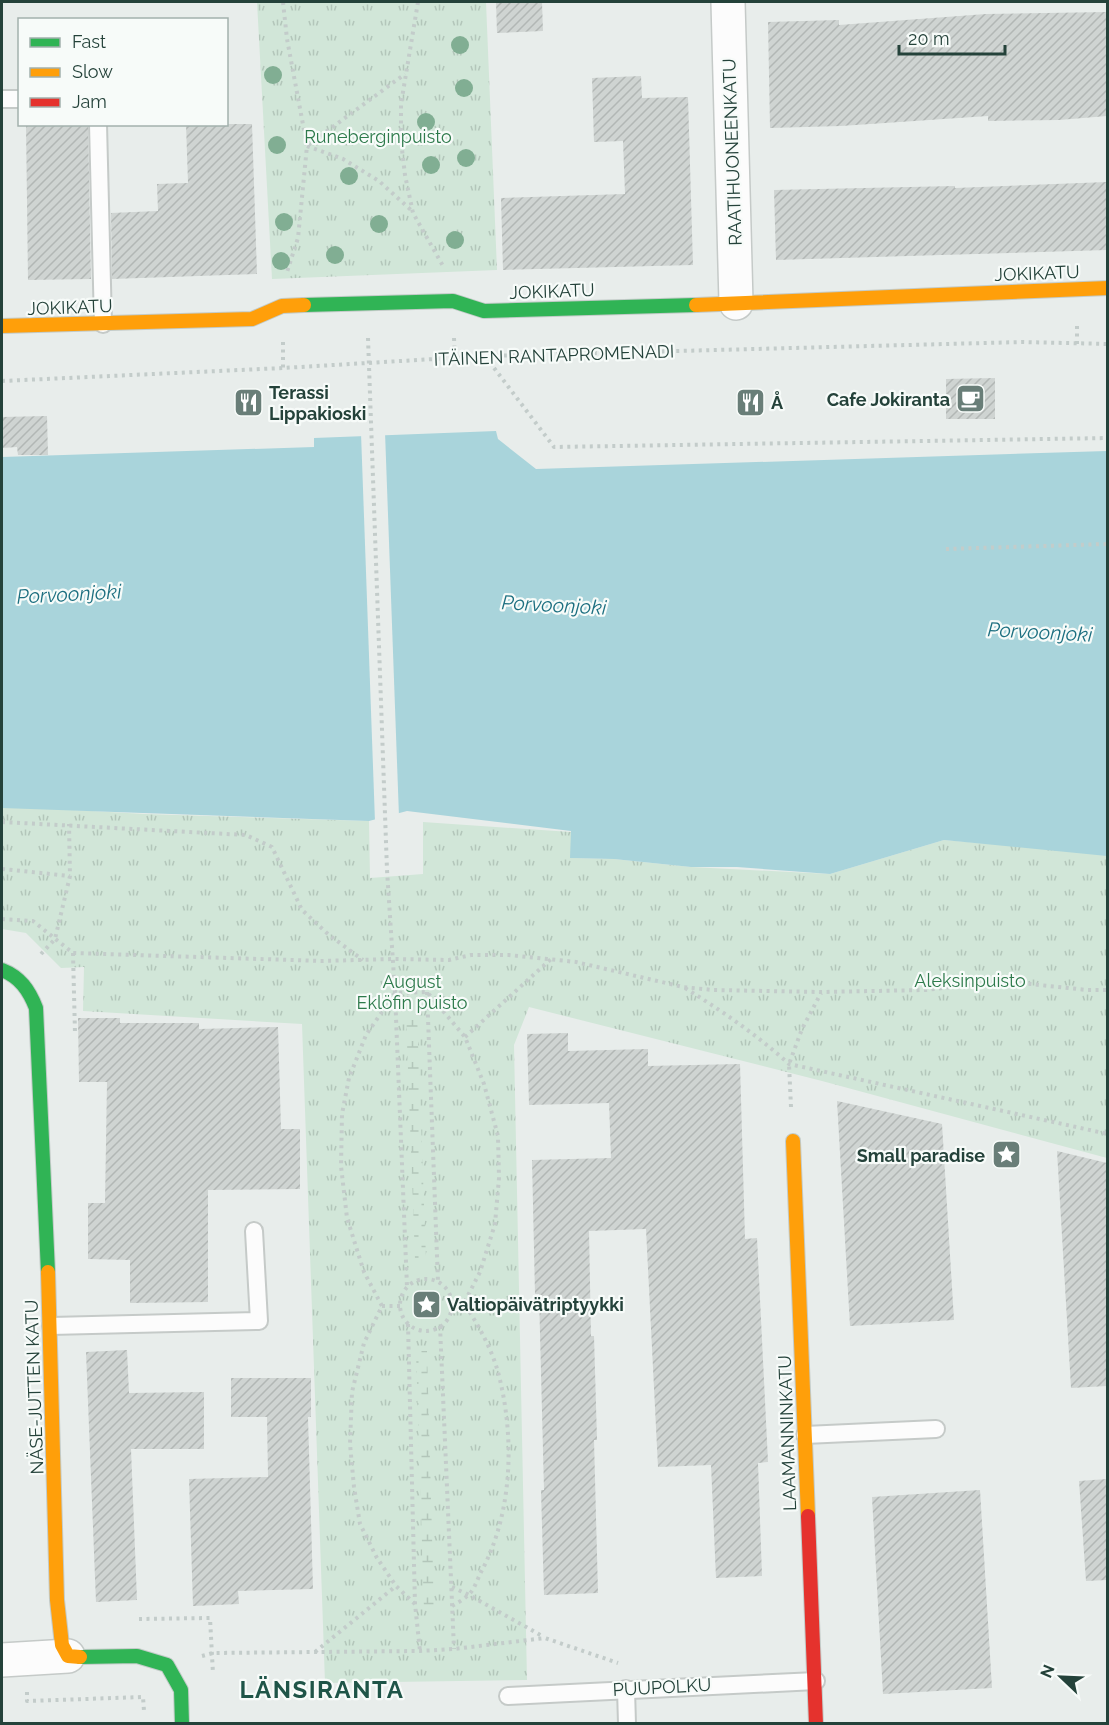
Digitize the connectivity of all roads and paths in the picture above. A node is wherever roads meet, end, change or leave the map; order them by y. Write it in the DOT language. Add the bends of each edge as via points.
graph roads {
  1 [pos="283,2"];
  2 [pos="418,2"];
  3 [pos="728,2"];
  4 [pos="405,74"];
  5 [pos="2,99"];
  6 [pos="18,99"];
  7 [pos="98,126"];
  8 [pos="307,146"];
  9 [pos="413,213"];
  10 [pos="1107,288"];
  11 [pos="453,301"];
  12 [pos="736,303"];
  13 [pos="282,306"];
  14 [pos="103,324"];
  15 [pos="2,326"];
  16 [pos="1107,344"];
  17 [pos="485,356"];
  18 [pos="369,363"];
  19 [pos="2,381"];
  20 [pos="1107,438"];
  21 [pos="1107,544"];
  22 [pos="946,549"];
  23 [pos="2,822"];
  24 [pos="69,824"];
  25 [pos="2,869"];
  26 [pos="69,876"];
  27 [pos="2,919"];
  28 [pos="55,939"];
  29 [pos="73,953"];
  30 [pos="393,959"];
  31 [pos="551,959"];
  32 [pos="363,961"];
  33 [pos="2,970"];
  34 [pos="683,987"];
  35 [pos="1107,990"];
  36 [pos="427,992"];
  37 [pos="821,992"];
  38 [pos="396,993"];
  39 [pos="75,1037"];
  40 [pos="465,1037"];
  41 [pos="789,1064"];
  42 [pos="1107,1134"];
  43 [pos="793,1141"];
  44 [pos="254,1232"];
  45 [pos="438,1282"];
  46 [pos="407,1287"];
  47 [pos="464,1303"];
  48 [pos="451,1305"];
  49 [pos="382,1306"];
  50 [pos="400,1306"];
  51 [pos="408,1324"];
  52 [pos="51,1326"];
  53 [pos="440,1326"];
  54 [pos="936,1429"];
  55 [pos="805,1435"];
  56 [pos="396,1586"];
  57 [pos="452,1587"];
  58 [pos="469,1595"];
  59 [pos="415,1604"];
  60 [pos="452,1606"];
  61 [pos="132,1619"];
  62 [pos="544,1638"];
  63 [pos="454,1649"];
  64 [pos="420,1651"];
  65 [pos="314,1652"];
  66 [pos="213,1653"];
  67 [pos="68,1656"];
  68 [pos="2,1660"];
  69 [pos="621,1664"];
  70 [pos="166,1665"];
  71 [pos="213,1677"];
  72 [pos="816,1681"];
  73 [pos="626,1689"];
  74 [pos="508,1696"];
  75 [pos="182,1724"];
  76 [pos="627,1724"];
  77 [pos="816,1724"];
  1 -- 8 [label="path"];
  2 -- 4 [label="path"];
  3 -- 12 [label="street, RAATIHUONEENKATU"];
  4 -- 8 [label="path"];
  4 -- 9 [label="path" via="400,104 401,141"];
  5 -- 6 [label="lane"];
  7 -- 14 [label="lane"];
  8 -- 9 [label="path" via="343,159 379,181"];
  8 -- 13 [label="path" via="298,238 282,287"];
  9 -- 11 [label="path" via="452,282"];
  10 -- 12 [label="street, JOKIKATU"];
  11 -- 12 [label="street, JOKIKATU" via="484,311"];
  11 -- 13 [label="street, JOKIKATU"];
  13 -- 14 [label="street, JOKIKATU" via="252,319"];
  14 -- 15 [label="street, JOKIKATU"];
  16 -- 17 [label="path, ITÄINEN RANTAPROMENADI" via="1023,342"];
  17 -- 18 [label="path, ITÄINEN RANTAPROMENADI"];
  17 -- 20 [label="path" via="554,447"];
  18 -- 19 [label="path, ITÄINEN RANTAPROMENADI"];
  18 -- 30 [label="path"];
  21 -- 22 [label="path"];
  23 -- 24 [label="path"];
  24 -- 26 [label="path"];
  24 -- 32 [label="path" via="246,835 272,847 302,910"];
  25 -- 26 [label="path"];
  26 -- 28 [label="path"];
  27 -- 28 [label="path" via="33,921"];
  28 -- 29 [label="path"];
  29 -- 32 [label="path"];
  29 -- 39 [label="path"];
  30 -- 31 [label="path" via="449,960 471,955"];
  30 -- 32 [label="path"];
  30 -- 38 [label="path"];
  31 -- 34 [label="path"];
  31 -- 40 [label="path"];
  33 -- 52 [label="street, NÄSE-JUTTEN KATU" via="30,992 36,1008"];
  34 -- 37 [label="path"];
  34 -- 41 [label="path" via="727,1014"];
  35 -- 37 [label="path" via="1002,981 926,990"];
  36 -- 38 [label="path"];
  36 -- 40 [label="path"];
  36 -- 45 [label="path"];
  37 -- 41 [label="path"];
  38 -- 46 [label="path"];
  38 -- 49 [label="path" via="366,1035 349,1078 342,1114 341,1166 347,1218 364,1272"];
  40 -- 47 [label="path" via="484,1084 498,1136 499,1178 495,1224 480,1272"];
  41 -- 42 [label="path"];
  41 -- 43 [label="path"];
  43 -- 55 [label="street, LAAMANNINKATU"];
  44 -- 52 [label="lane" via="259,1321"];
  45 -- 46 [label="path" via="421,1279"];
  45 -- 48 [label="path" via="448,1292"];
  46 -- 50 [label="path"];
  47 -- 48 [label="path"];
  47 -- 58 [label="path" via="482,1332 497,1371 506,1411 508,1463 503,1508 491,1554"];
  48 -- 53 [label="path"];
  49 -- 50 [label="path"];
  49 -- 56 [label="path" via="364,1343 352,1392 350,1444 360,1524"];
  50 -- 51 [label="path"];
  51 -- 53 [label="path" via="424,1330"];
  51 -- 59 [label="path"];
  52 -- 67 [label="street, NÄSE-JUTTEN KATU" via="57,1600"];
  53 -- 57 [label="path"];
  54 -- 55 [label="lane"];
  55 -- 72 [label="street, LAAMANNINKATU"];
  56 -- 59 [label="path"];
  56 -- 65 [label="path"];
  57 -- 58 [label="path"];
  57 -- 60 [label="path"];
  58 -- 60 [label="path"];
  58 -- 62 [label="path"];
  59 -- 64 [label="path"];
  60 -- 63 [label="path"];
  61 -- 66 [label="path" via="210,1618"];
  62 -- 63 [label="path"];
  62 -- 69 [label="path"];
  63 -- 64 [label="path"];
  64 -- 65 [label="path"];
  65 -- 66 [label="path"];
  66 -- 70 [label="path"];
  66 -- 71 [label="path"];
  67 -- 68 [label="street"];
  67 -- 70 [label="street" via="136,1656"];
  70 -- 75 [label="street" via="181,1690"];
  72 -- 73 [label="lane, PUUPOLKU"];
  72 -- 77 [label="street, LAAMANNINKATU"];
  73 -- 74 [label="lane, PUUPOLKU"];
  73 -- 76 [label="lane"];
}
